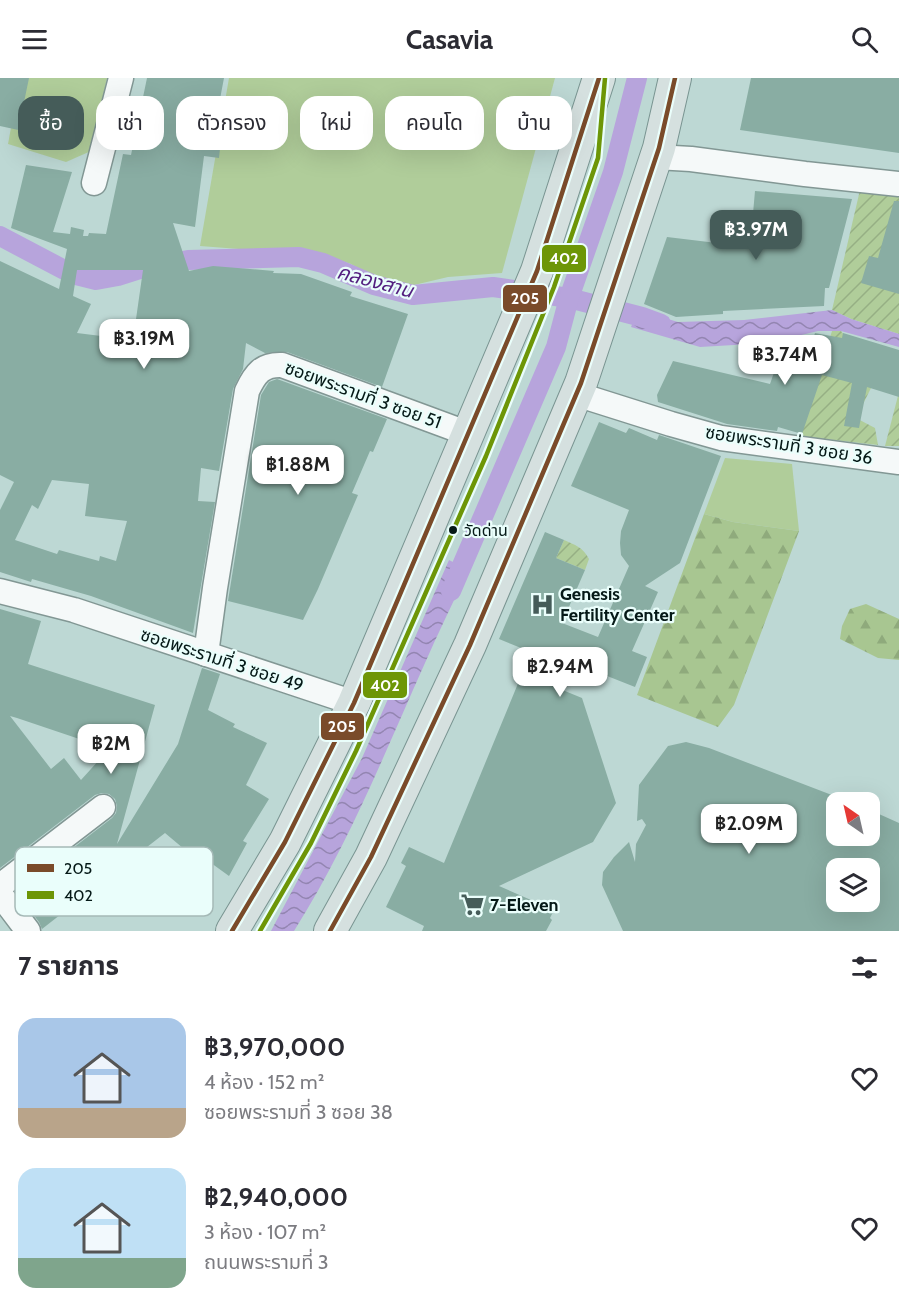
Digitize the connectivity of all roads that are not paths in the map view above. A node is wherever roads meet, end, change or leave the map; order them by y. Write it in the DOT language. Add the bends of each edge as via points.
graph roads {
  1 [pos="121,78"];
  2 [pos="599,78"];
  3 [pos="675,78"];
  4 [pos="656,157"];
  5 [pos="94,183"];
  6 [pos="899,184"];
  7 [pos="576,394"];
  8 [pos="469,434"];
  9 [pos="899,462"];
  10 [pos="0,578"];
  11 [pos="0,591"];
  12 [pos="90,616"];
  13 [pos="206,654"];
  14 [pos="354,704"];
  15 [pos="103,807"];
  16 [pos="51,847"];
  17 [pos="15,874"];
  18 [pos="0,886"];
  19 [pos="0,894"];
  20 [pos="15,914"];
  21 [pos="17,916"];
  22 [pos="28,931"];
  23 [pos="232,931"];
  24 [pos="330,931"];
  1 -- 5 [label="street"];
  2 -- 8 [label="main road" via="537,271"];
  3 -- 4 [label="main road"];
  4 -- 6 [label="street"];
  4 -- 7 [label="main road"];
  7 -- 9 [label="street, ซอยพระรามที่ 3 ซอย 36" via="721,438"];
  7 -- 24 [label="main road" via="470,645 371,857"];
  8 -- 13 [label="street, ซอยพระรามที่ 3 ซอย 51" via="282,364 262,368 247,391"];
  8 -- 14 [label="main road"];
  10 -- 12 [label="street, ซอยพระรามที่ 3 ซอย 49" via="75,598 84,604"];
  11 -- 12 [label="street, ซอยพระรามที่ 3 ซอย 49"];
  12 -- 13 [label="street, ซอยพระรามที่ 3 ซอย 49"];
  13 -- 14 [label="street, ซอยพระรามที่ 3 ซอย 49"];
  14 -- 23 [label="main road" via="285,842"];
  15 -- 16 [label="street"];
  17 -- 18 [label="street"];
  19 -- 20 [label="street"];
  21 -- 22 [label="street"];
}
